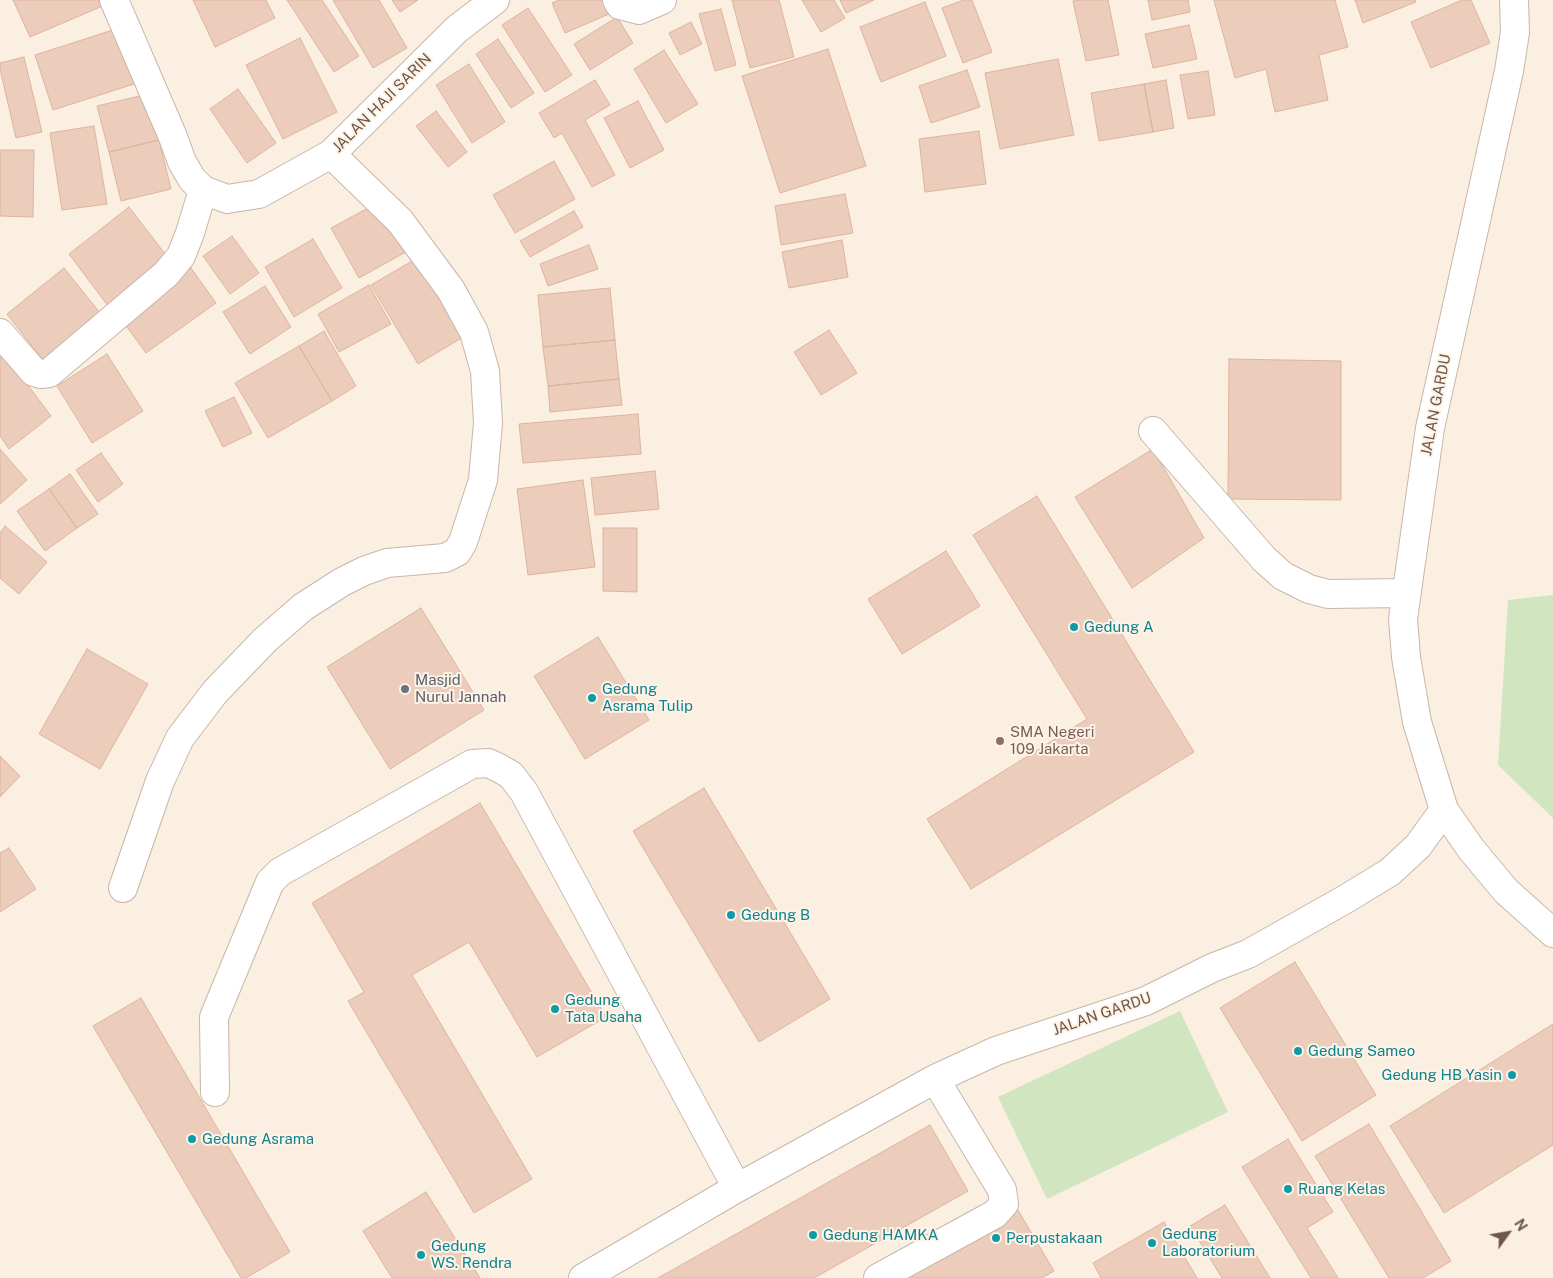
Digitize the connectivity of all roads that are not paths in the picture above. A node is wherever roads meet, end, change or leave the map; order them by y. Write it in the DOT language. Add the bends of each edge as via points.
graph roads {
  1 [pos="114,0"];
  2 [pos="495,0"];
  3 [pos="617,0"];
  4 [pos="662,0"];
  5 [pos="1514,0"];
  6 [pos="331,154"];
  7 [pos="203,190"];
  8 [pos="0,333"];
  9 [pos="1153,431"];
  10 [pos="1406,592"];
  11 [pos="1444,810"];
  12 [pos="123,888"];
  13 [pos="1553,933"];
  14 [pos="935,1079"];
  15 [pos="215,1092"];
  16 [pos="737,1188"];
  17 [pos="583,1278"];
  18 [pos="878,1278"];
  1 -- 7 [label="street, JALAN HAJI SARIN" via="182,162"];
  2 -- 6 [label="street, JALAN HAJI SARIN" via="457,29"];
  3 -- 4 [label="street" via="620,5 639,10"];
  5 -- 10 [label="street, JALAN GARDU" via="1516,32 1509,71 1430,428"];
  6 -- 7 [label="street, JALAN HAJI SARIN" via="259,194 227,199"];
  6 -- 12 [label="street" via="400,221 451,290 474,332 485,371 488,423 483,480 457,552 445,558 387,563 342,582 303,607 215,692 180,738 160,781"];
  7 -- 8 [label="street" via="180,256 166,274 49,373 34,372"];
  9 -- 10 [label="street" via="1264,559 1283,576 1328,594"];
  10 -- 11 [label="street, JALAN GARDU" via="1403,628 1417,722"];
  11 -- 13 [label="street, JALAN GARDU" via="1506,891"];
  11 -- 14 [label="street, JALAN GARDU" via="1418,846 1390,872 1248,954 1146,1001 996,1051"];
  14 -- 16 [label="street, JALAN GARDU"];
  14 -- 18 [label="street" via="1002,1190 1004,1204 995,1214"];
  15 -- 16 [label="street" via="214,1017 270,882 280,872 472,764 488,763 510,775 524,792"];
  16 -- 17 [label="street, JALAN GARDU"];
}
